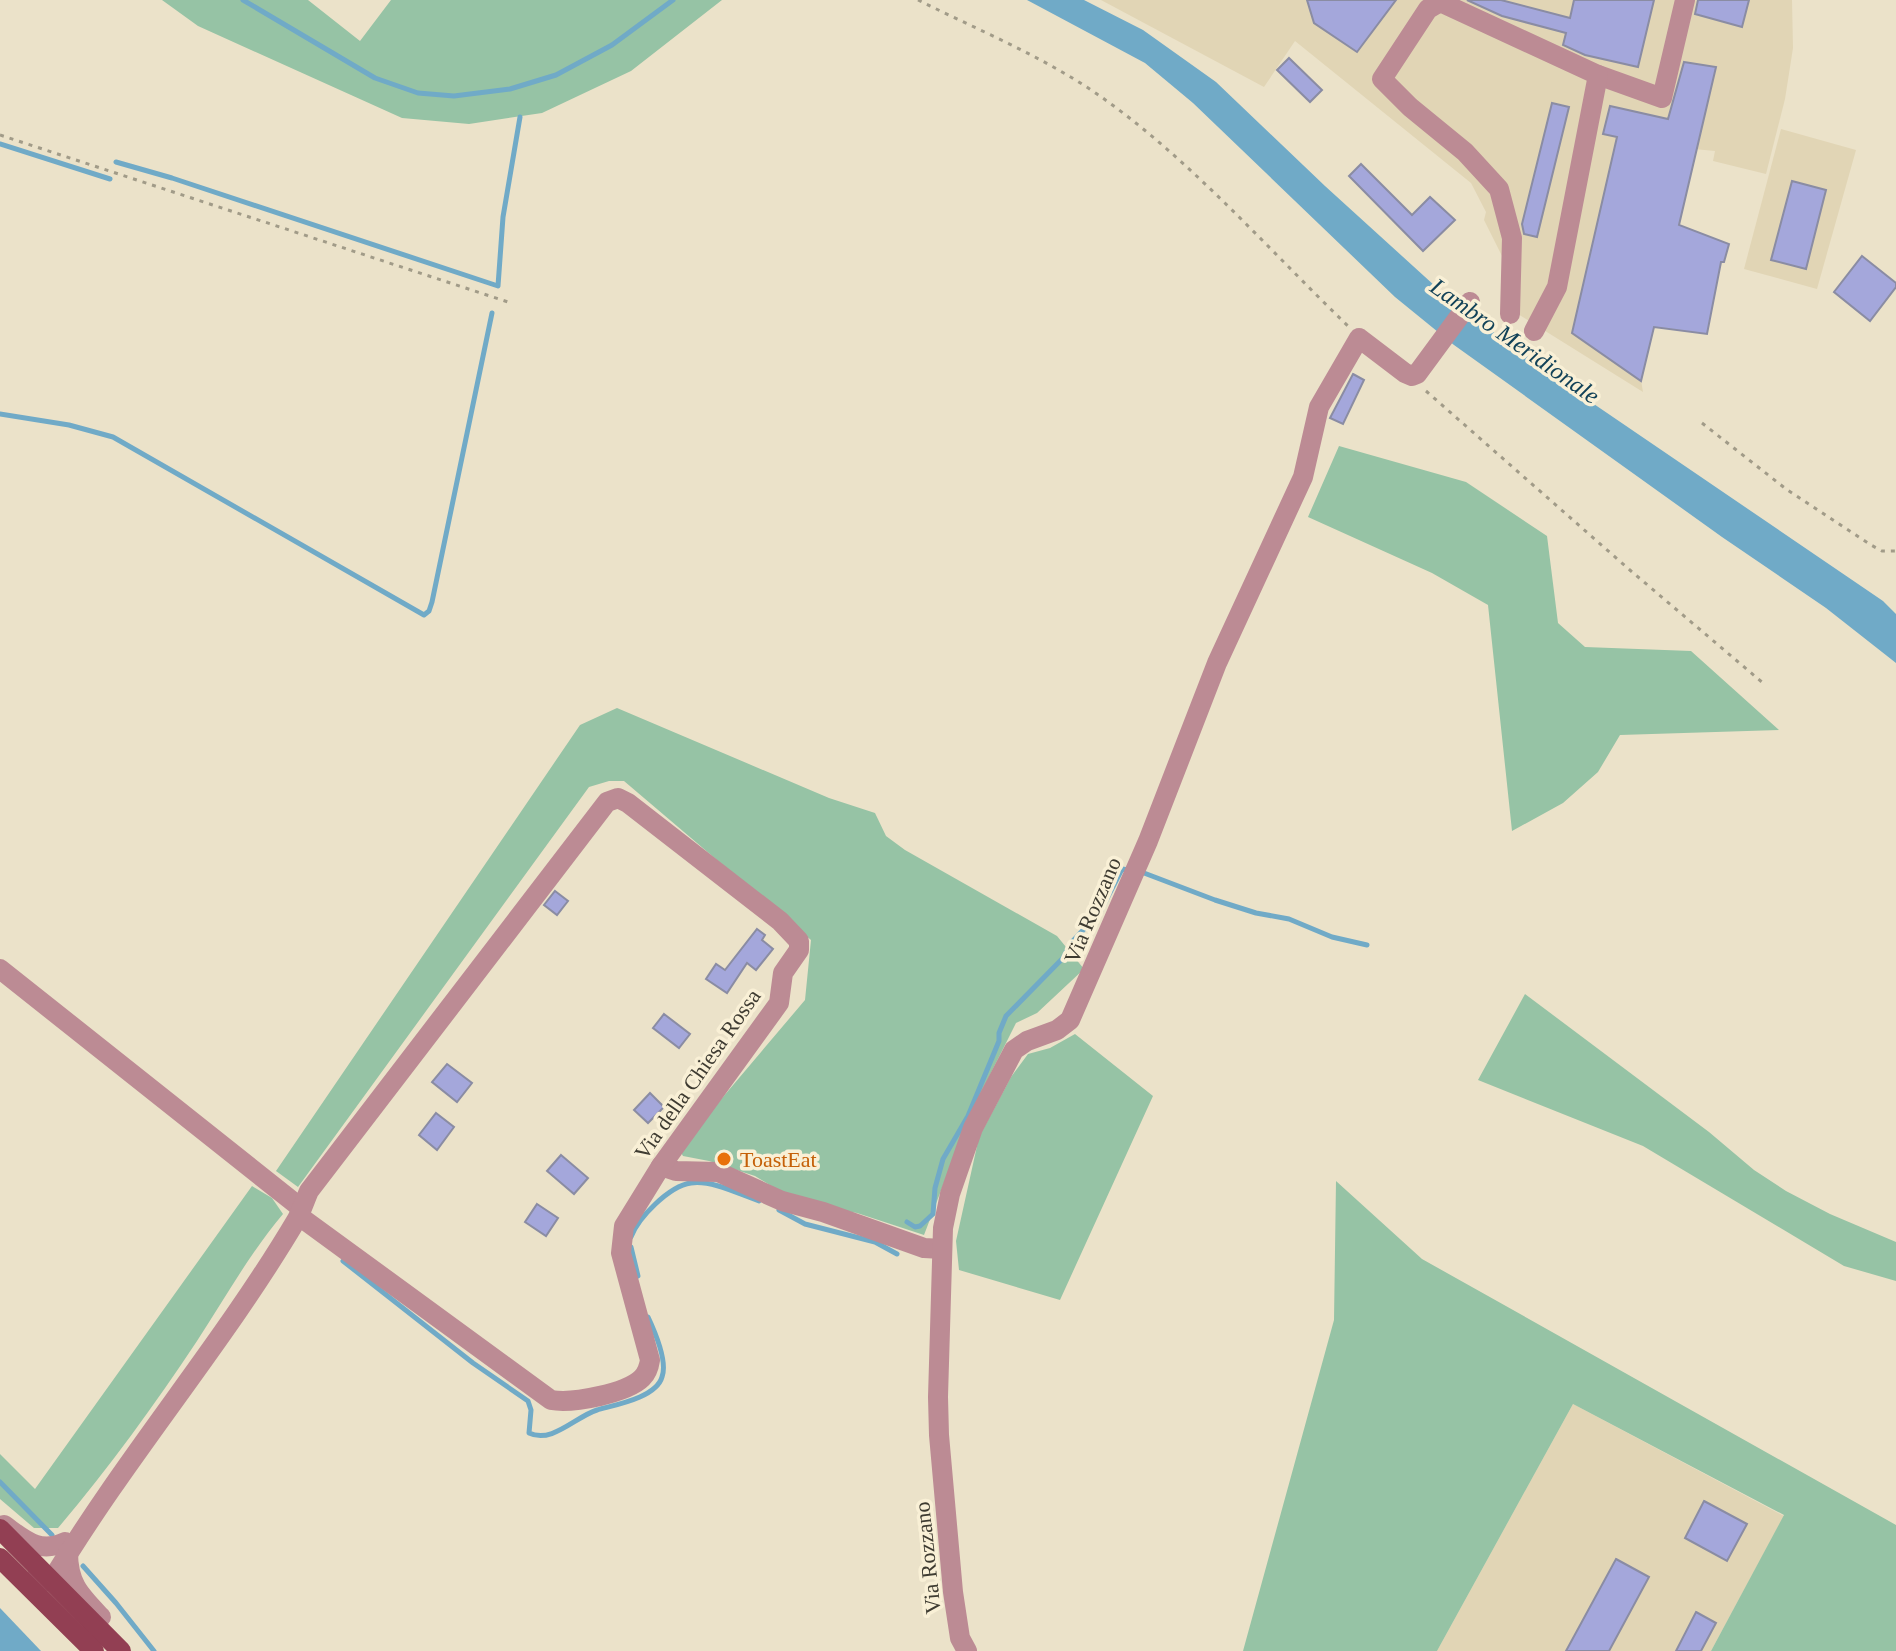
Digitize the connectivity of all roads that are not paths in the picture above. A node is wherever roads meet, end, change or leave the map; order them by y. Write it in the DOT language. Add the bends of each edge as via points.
graph roads {
  1 [pos="1685,0"];
  2 [pos="1598,75"];
  3 [pos="1470,302"];
  4 [pos="1510,314"];
  5 [pos="1534,331"];
  6 [pos="0,969"];
  7 [pos="661,1166"];
  8 [pos="300,1212"];
  9 [pos="942,1249"];
  10 [pos="0,1522"];
  11 [pos="0,1529"];
  12 [pos="66,1547"];
  13 [pos="0,1558"];
  14 [pos="44,1576"];
  15 [pos="93,1650"];
  16 [pos="123,1651"];
  17 [pos="967,1651"];
  1 -- 2 [label="street" via="1662,98"];
  2 -- 4 [label="street" via="1440,2 1428,9 1382,79 1499,189 1512,238"];
  2 -- 5 [label="street" via="1557,287"];
  3 -- 9 [label="street, Via Rozzano" via="1422,370 1412,376 1359,338 1319,407 1303,477 1217,663 1070,1020 1014,1050 973,1128 950,1194"];
  6 -- 8 [label="street, Via della Chiesa Rossa"];
  7 -- 8 [label="street, Via della Chiesa Rossa" via="624,1226 620,1243 648,1368 641,1380 624,1389 564,1402 545,1397"];
  7 -- 8 [label="street, Via della Chiesa Rossa" via="779,1003 783,973 800,944 780,921 618,798 606,803 309,1191"];
  7 -- 9 [label="street" via="718,1172 782,1201 924,1248"];
  8 -- 12 [label="street, Via della Chiesa Rossa" via="211,1348"];
  9 -- 17 [label="street, Via Rozzano" via="939,1435 953,1592"];
  10 -- 12 [label="street" via="27,1542"];
  11 -- 14 [label="main road"];
  12 -- 14 [label="street, Via della Chiesa Rossa"];
  12 -- 16 [label="street" via="73,1584"];
  13 -- 14 [label="street"];
  13 -- 15 [label="main road"];
  14 -- 15 [label="street" via="48,1595"];
  14 -- 16 [label="main road"];
}
